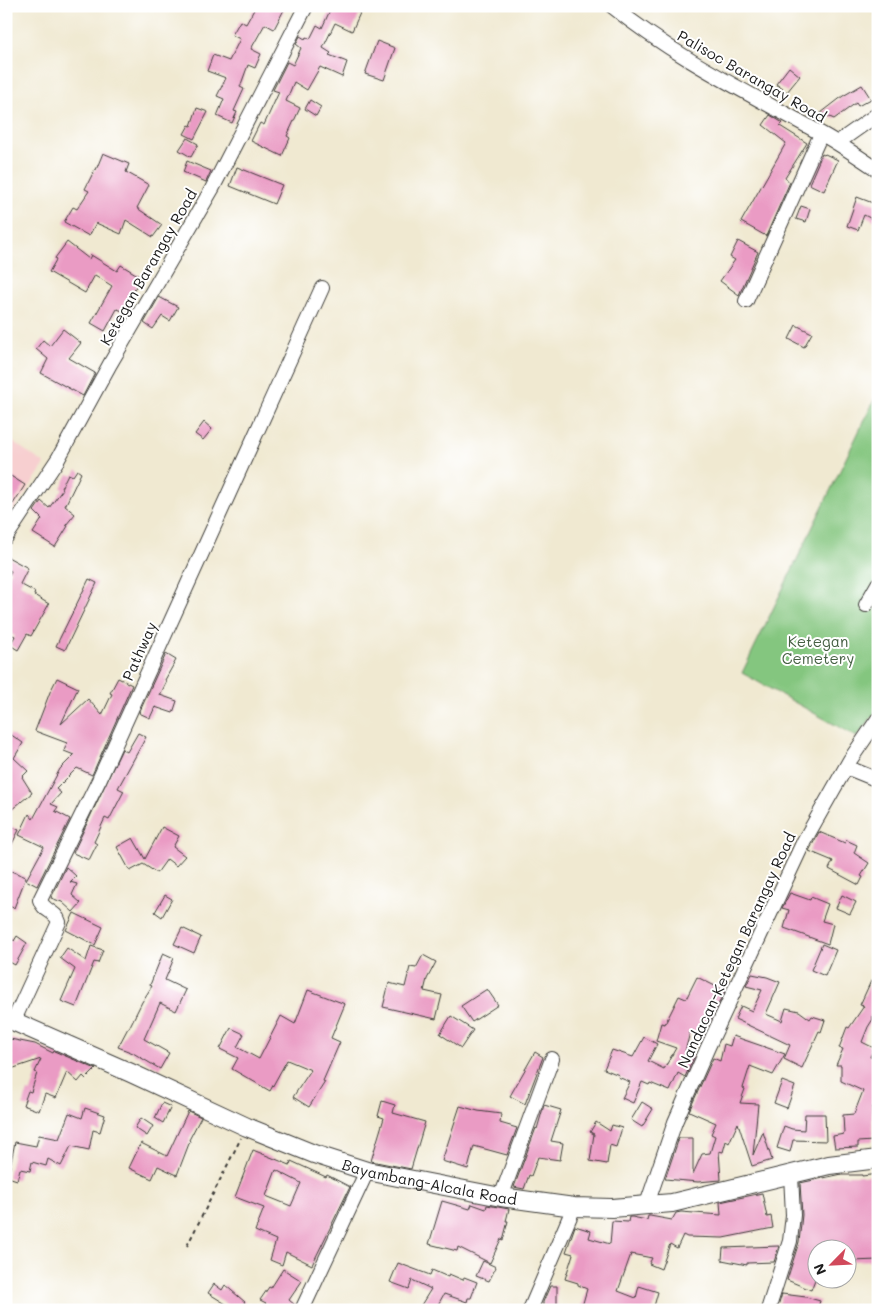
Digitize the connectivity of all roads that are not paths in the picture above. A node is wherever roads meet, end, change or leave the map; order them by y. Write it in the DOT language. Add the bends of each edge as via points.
graph roads {
  1 [pos="306,6"];
  2 [pos="612,6"];
  3 [pos="878,114"];
  4 [pos="821,134"];
  5 [pos="837,143"];
  6 [pos="878,170"];
  7 [pos="322,288"];
  8 [pos="746,301"];
  9 [pos="6,537"];
  10 [pos="878,584"];
  11 [pos="866,605"];
  12 [pos="878,719"];
  13 [pos="846,766"];
  14 [pos="878,780"];
  15 [pos="10,1019"];
  16 [pos="552,1059"];
  17 [pos="878,1160"];
  18 [pos="367,1171"];
  19 [pos="791,1174"];
  20 [pos="501,1197"];
  21 [pos="646,1206"];
  22 [pos="574,1208"];
  23 [pos="302,1310"];
  24 [pos="530,1310"];
  25 [pos="768,1310"];
  1 -- 9 [label="street, Ketegan Barangay Road" via="212,189 58,459"];
  2 -- 4 [label="street, Palisoc Barangay Road" via="683,57"];
  3 -- 5 [label="street"];
  4 -- 5 [label="street, Palisoc Barangay Road"];
  4 -- 8 [label="street"];
  5 -- 6 [label="street, Palisoc Barangay Road"];
  7 -- 15 [label="street, Pathway" via="95,788 40,900 59,922"];
  10 -- 11 [label="street"];
  12 -- 13 [label="street, Nandacan-Ketegan Barangay Road"];
  13 -- 14 [label="street"];
  13 -- 21 [label="street, Nandacan-Ketegan Barangay Road" via="804,841 708,1047 675,1122"];
  15 -- 18 [label="main road, Bayambang-Alcala Road" via="247,1127"];
  16 -- 20 [label="street"];
  17 -- 19 [label="main road, Bayambang-Alcala Road" via="830,1165"];
  18 -- 20 [label="main road, Bayambang-Alcala Road"];
  18 -- 23 [label="street"];
  19 -- 21 [label="main road, Bayambang-Alcala Road" via="672,1203"];
  19 -- 25 [label="street" via="793,1215 790,1241"];
  20 -- 22 [label="main road, Bayambang-Alcala Road"];
  21 -- 22 [label="main road, Bayambang-Alcala Road"];
  22 -- 24 [label="street"];
}
